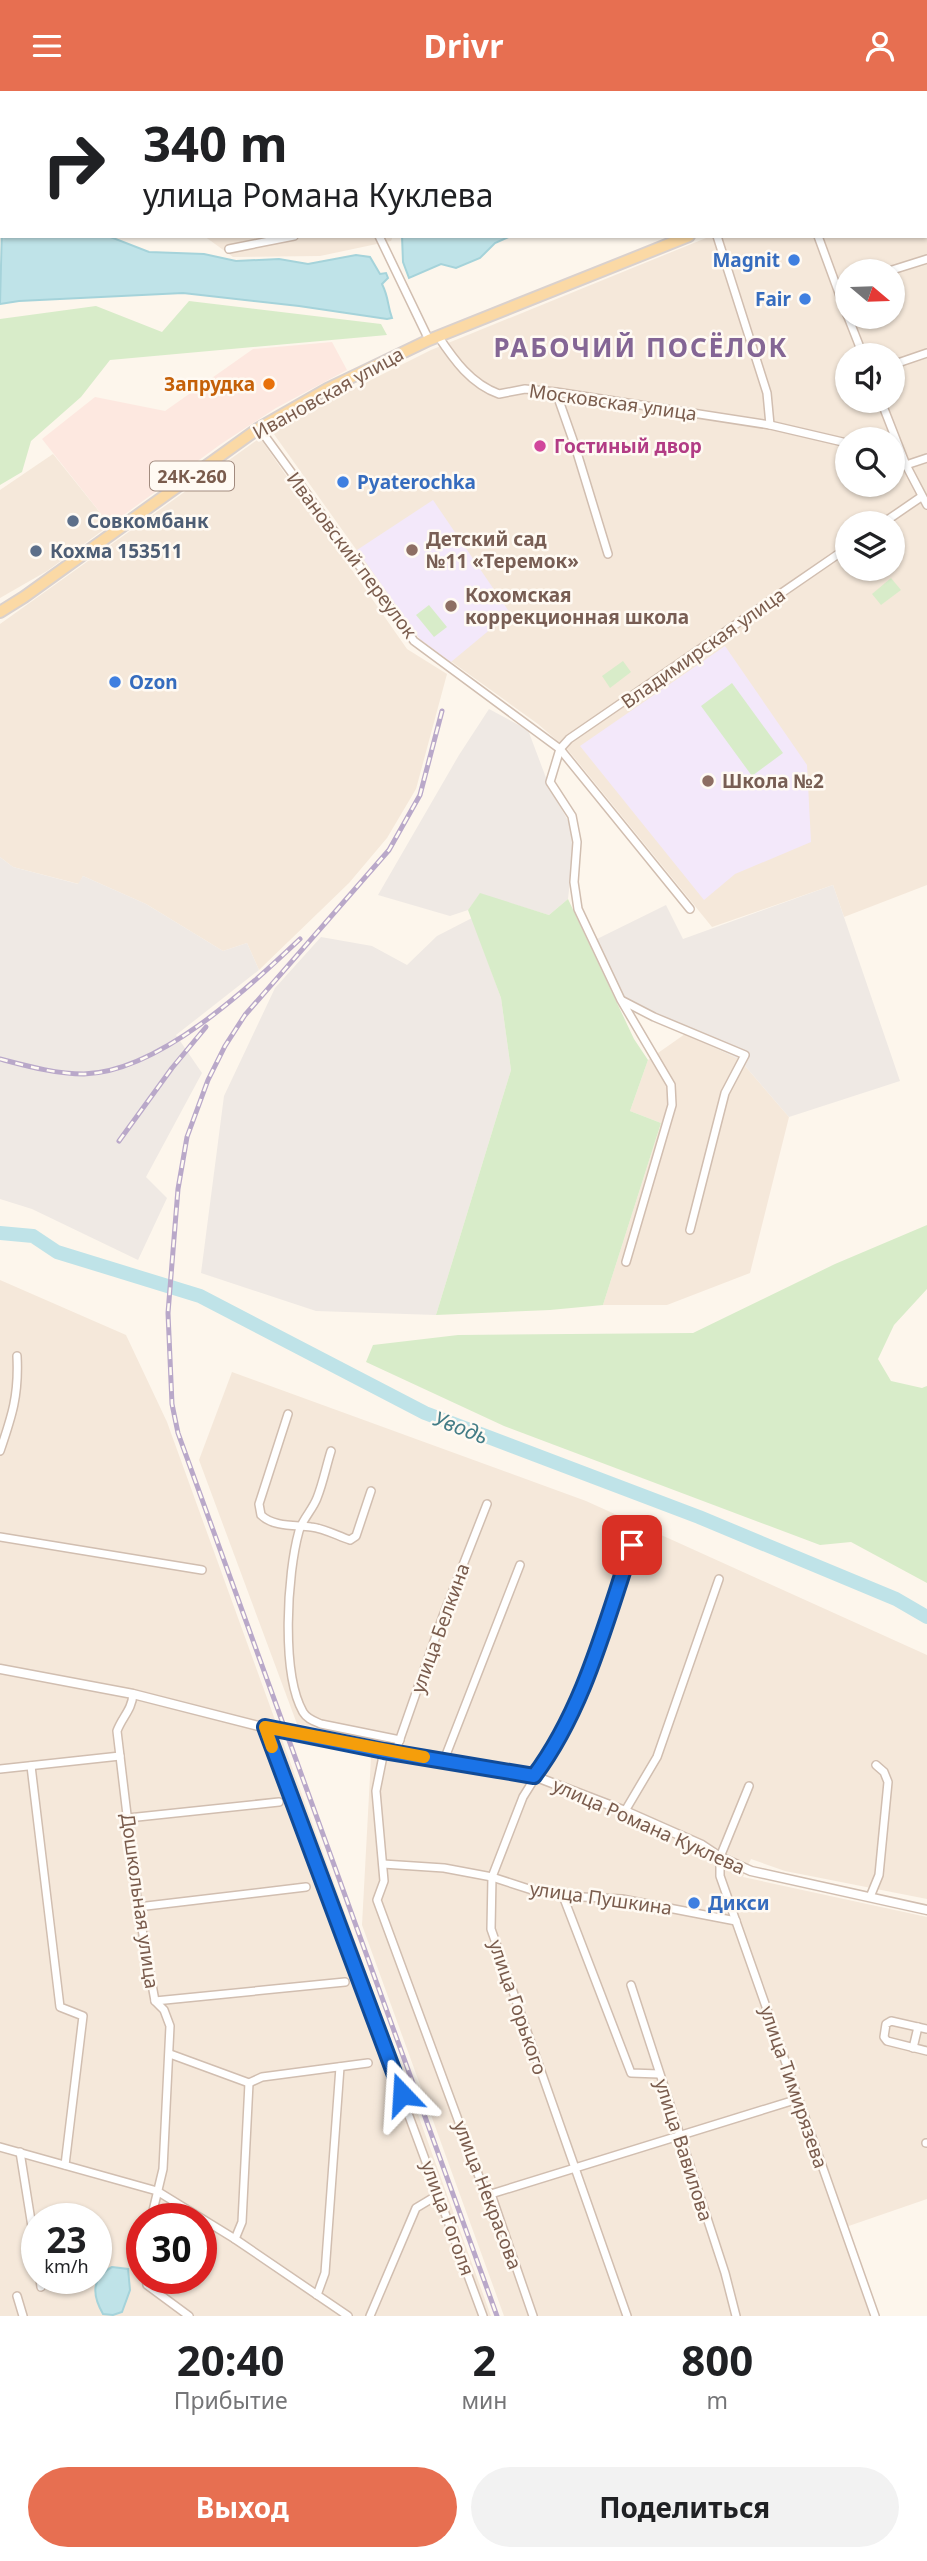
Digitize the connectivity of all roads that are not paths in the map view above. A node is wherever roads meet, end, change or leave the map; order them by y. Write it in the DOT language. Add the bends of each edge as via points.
graph roads {
  1 [pos="284,238"];
  2 [pos="380,238"];
  3 [pos="684,238"];
  4 [pos="718,238"];
  5 [pos="819,238"];
  6 [pos="229,249"];
  7 [pos="927,259"];
  8 [pos="905,266"];
  9 [pos="835,283"];
  10 [pos="433,338"];
  11 [pos="927,353"];
  12 [pos="905,361"];
  13 [pos="556,392"];
  14 [pos="770,425"];
  15 [pos="259,428"];
  16 [pos="835,440"];
  17 [pos="927,458"];
  18 [pos="906,465"];
  19 [pos="921,497"];
  20 [pos="927,505"];
  21 [pos="901,511"];
  22 [pos="608,554"];
  23 [pos="835,556"];
  24 [pos="0,612"];
  25 [pos="561,749"];
  26 [pos="690,909"];
  27 [pos="621,1000"];
  28 [pos="690,1230"];
  29 [pos="626,1262"];
  30 [pos="17,1356"];
  31 [pos="288,1414"];
  32 [pos="0,1451"];
  33 [pos="331,1451"];
  34 [pos="370,1491"];
  35 [pos="487,1504"];
  36 [pos="299,1528"];
  37 [pos="0,1537"];
  38 [pos="632,1545"];
  39 [pos="520,1565"];
  40 [pos="202,1570"];
  41 [pos="719,1579"];
  42 [pos="0,1669"];
  43 [pos="133,1694"];
  44 [pos="267,1728"];
  45 [pos="400,1740"];
  46 [pos="384,1751"];
  47 [pos="396,1753"];
  48 [pos="120,1756"];
  49 [pos="444,1761"];
  50 [pos="876,1765"];
  51 [pos="31,1766"];
  52 [pos="0,1769"];
  53 [pos="534,1776"];
  54 [pos="749,1786"];
  55 [pos="279,1802"];
  56 [pos="625,1811"];
  57 [pos="128,1818"];
  58 [pos="720,1857"];
  59 [pos="383,1864"];
  60 [pos="492,1877"];
  61 [pos="306,1887"];
  62 [pos="564,1896"];
  63 [pos="870,1897"];
  64 [pos="138,1907"];
  65 [pos="927,1909"];
  66 [pos="736,1921"];
  67 [pos="345,1982"];
  68 [pos="631,1985"];
  69 [pos="155,2001"];
  70 [pos="918,2027"];
  71 [pos="927,2029"];
  72 [pos="913,2048"];
  73 [pos="927,2051"];
  74 [pos="170,2054"];
  75 [pos="368,2063"];
  76 [pos="340,2067"];
  77 [pos="659,2074"];
  78 [pos="248,2083"];
  79 [pos="798,2099"];
  80 [pos="679,2135"];
  81 [pos="0,2147"];
  82 [pos="20,2152"];
  83 [pos="65,2165"];
  84 [pos="575,2168"];
  85 [pos="157,2191"];
  86 [pos="491,2194"];
  87 [pos="441,2199"];
  88 [pos="28,2203"];
  89 [pos="154,2203"];
  90 [pos="235,2239"];
  91 [pos="159,2294"];
  92 [pos="317,2295"];
  93 [pos="17,2296"];
  94 [pos="23,2316"];
  95 [pos="189,2316"];
  96 [pos="348,2316"];
  97 [pos="370,2316"];
  98 [pos="483,2316"];
  99 [pos="533,2316"];
  100 [pos="627,2316"];
  101 [pos="736,2316"];
  102 [pos="874,2316"];
  1 -- 6 [label="street"];
  2 -- 10 [label="street, Московская улица"];
  3 -- 10 [label="main road, Ивановская улица / 24К-260"];
  4 -- 14 [label="street" via="767,393"];
  5 -- 9 [label="street"];
  7 -- 8 [label="street"];
  10 -- 13 [label="street, Московская улица" via="457,365 492,392"];
  10 -- 15 [label="main road, Ивановская улица / 24К-260"];
  11 -- 12 [label="street"];
  13 -- 14 [label="street, Московская улица"];
  13 -- 22 [label="street"];
  14 -- 16 [label="street, Московская улица"];
  15 -- 24 [label="main road, Ивановская улица / 24К-260"];
  15 -- 25 [label="street, Ивановский переулок" via="414,641"];
  17 -- 18 [label="street"];
  18 -- 19 [label="street"];
  19 -- 20 [label="street"];
  19 -- 21 [label="street"];
  23 -- 25 [label="street, Владимирская улица"];
  25 -- 26 [label="street, Ивановский переулок"];
  25 -- 27 [label="street" via="550,782 572,816 578,909"];
  27 -- 28 [label="street" via="745,1055 725,1094"];
  27 -- 29 [label="street" via="671,1085 672,1105"];
  30 -- 32 [label="street" via="15,1408"];
  31 -- 36 [label="street" via="259,1504 266,1519"];
  33 -- 36 [label="street" via="317,1498"];
  34 -- 36 [label="street" via="356,1536 350,1540 311,1527"];
  35 -- 45 [label="street, улица Белкина"];
  36 -- 45 [label="street" via="289,1585 289,1660 303,1712 321,1724"];
  37 -- 40 [label="street"];
  38 -- 53 [label="street, улица Горького" via="578,1699"];
  39 -- 49 [label="street"];
  41 -- 56 [label="street" via="657,1757"];
  42 -- 43 [label="street, улица Романа Куклева"];
  43 -- 44 [label="street, улица Романа Куклева"];
  43 -- 48 [label="street, Дошкольная улица" via="130,1712 117,1731"];
  44 -- 46 [label="street, улица Романа Куклева, bridge"];
  44 -- 87 [label="street, улица Гоголя"];
  45 -- 47 [label="street, улица Белкина"];
  46 -- 47 [label="street, улица Романа Куклева"];
  46 -- 59 [label="street, улица Некрасова" via="376,1791"];
  47 -- 49 [label="street, улица Романа Куклева"];
  48 -- 51 [label="street"];
  48 -- 57 [label="street, Дошкольная улица"];
  49 -- 53 [label="street, улица Романа Куклева"];
  50 -- 63 [label="street" via="888,1783 879,1875"];
  51 -- 52 [label="street"];
  51 -- 83 [label="street" via="60,2007 83,2016"];
  53 -- 56 [label="street, улица Романа Куклева"];
  53 -- 60 [label="street, улица Горького"];
  54 -- 58 [label="street"];
  55 -- 57 [label="street"];
  56 -- 58 [label="street, улица Романа Куклева"];
  57 -- 64 [label="street, Дошкольная улица"];
  58 -- 63 [label="street, улица Романа Куклева" via="751,1871"];
  58 -- 66 [label="street, улица Тимирязева" via="720,1876"];
  59 -- 60 [label="street, улица Пушкина"];
  59 -- 86 [label="street, улица Некрасова" via="384,1881 377,1900 481,2182"];
  60 -- 62 [label="street, улица Пушкина"];
  60 -- 84 [label="street, улица Горького" via="491,1929"];
  61 -- 64 [label="street"];
  62 -- 66 [label="street, улица Пушкина" via="622,1899"];
  62 -- 77 [label="street" via="631,2073"];
  63 -- 65 [label="street, улица Романа Куклева"];
  64 -- 69 [label="street, Дошкольная улица"];
  66 -- 79 [label="street, улица Тимирязева"];
  67 -- 69 [label="street"];
  68 -- 77 [label="street, улица Вавилова"];
  69 -- 74 [label="street, Дошкольная улица" via="170,2026"];
  70 -- 71 [label="street"];
  70 -- 72 [label="street"];
  70 -- 72 [label="street" via="886,2024 887,2041"];
  72 -- 73 [label="street"];
  74 -- 78 [label="street"];
  74 -- 85 [label="street, Дошкольная улица" via="163,2169"];
  75 -- 76 [label="street"];
  76 -- 78 [label="street" via="262,2077"];
  76 -- 92 [label="street" via="325,2273"];
  77 -- 80 [label="street, улица Вавилова"];
  78 -- 90 [label="street" via="242,2222"];
  79 -- 80 [label="street"];
  79 -- 102 [label="street, улица Тимирязева"];
  80 -- 84 [label="street"];
  80 -- 101 [label="street, улица Вавилова"];
  81 -- 82 [label="street"];
  82 -- 83 [label="street"];
  82 -- 88 [label="street"];
  83 -- 85 [label="street"];
  84 -- 86 [label="street"];
  84 -- 100 [label="street, улица Горького"];
  85 -- 89 [label="street, Дошкольная улица"];
  85 -- 90 [label="street"];
  86 -- 99 [label="street, улица Некрасова"];
  87 -- 97 [label="street" via="416,2207"];
  87 -- 98 [label="street, улица Гоголя"];
  90 -- 92 [label="street"];
  91 -- 95 [label="street"];
  92 -- 96 [label="street"];
  93 -- 94 [label="street"];
}
